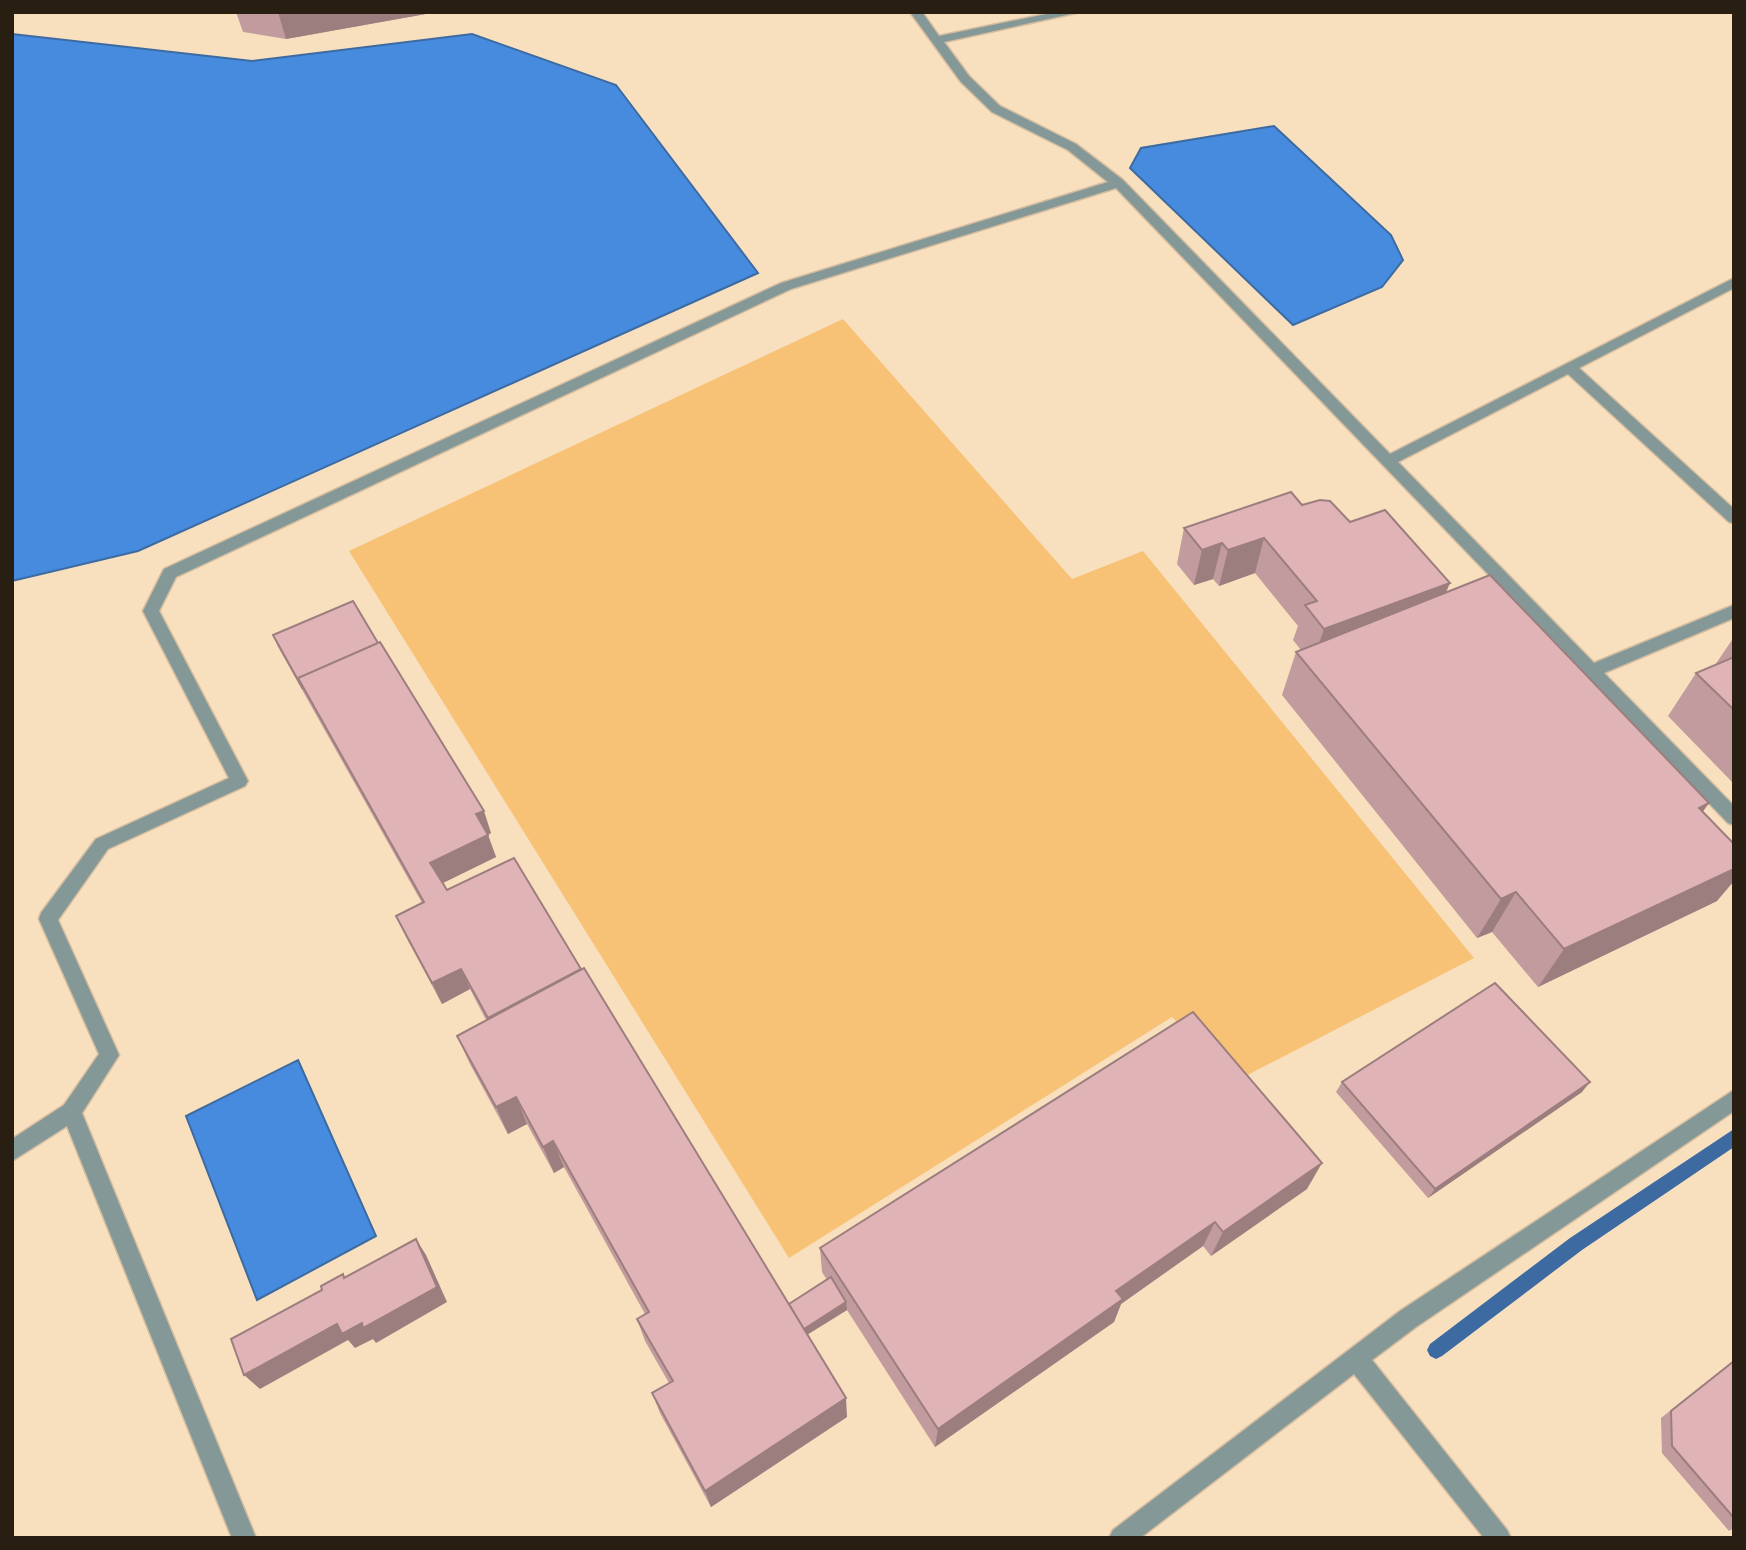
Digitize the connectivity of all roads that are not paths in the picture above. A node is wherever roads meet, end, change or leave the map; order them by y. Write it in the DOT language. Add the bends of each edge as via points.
graph roads {
  1 [pos="916,12"];
  2 [pos="1074,12"];
  3 [pos="937,40"];
  4 [pos="1118,183"];
  5 [pos="1734,282"];
  6 [pos="1571,369"];
  7 [pos="1388,461"];
  8 [pos="1734,518"];
  9 [pos="1734,611"];
  10 [pos="1593,671"];
  11 [pos="1734,818"];
  12 [pos="1734,1099"];
  13 [pos="71,1112"];
  14 [pos="12,1151"];
  15 [pos="1356,1358"];
  16 [pos="244,1538"];
  17 [pos="1121,1538"];
  18 [pos="1499,1538"];
  1 -- 3 [label="street"];
  2 -- 3 [label="street"];
  3 -- 4 [label="street" via="965,79 996,109 1072,147"];
  4 -- 7 [label="street"];
  4 -- 13 [label="street" via="786,286 170,573 151,611 239,781 102,844 48,919 109,1055"];
  5 -- 6 [label="street"];
  6 -- 7 [label="street"];
  6 -- 8 [label="street"];
  7 -- 10 [label="street"];
  9 -- 10 [label="street"];
  10 -- 11 [label="street"];
  12 -- 15 [label="street"];
  13 -- 14 [label="street"];
  13 -- 16 [label="street"];
  15 -- 17 [label="street"];
  15 -- 18 [label="street"];
}
